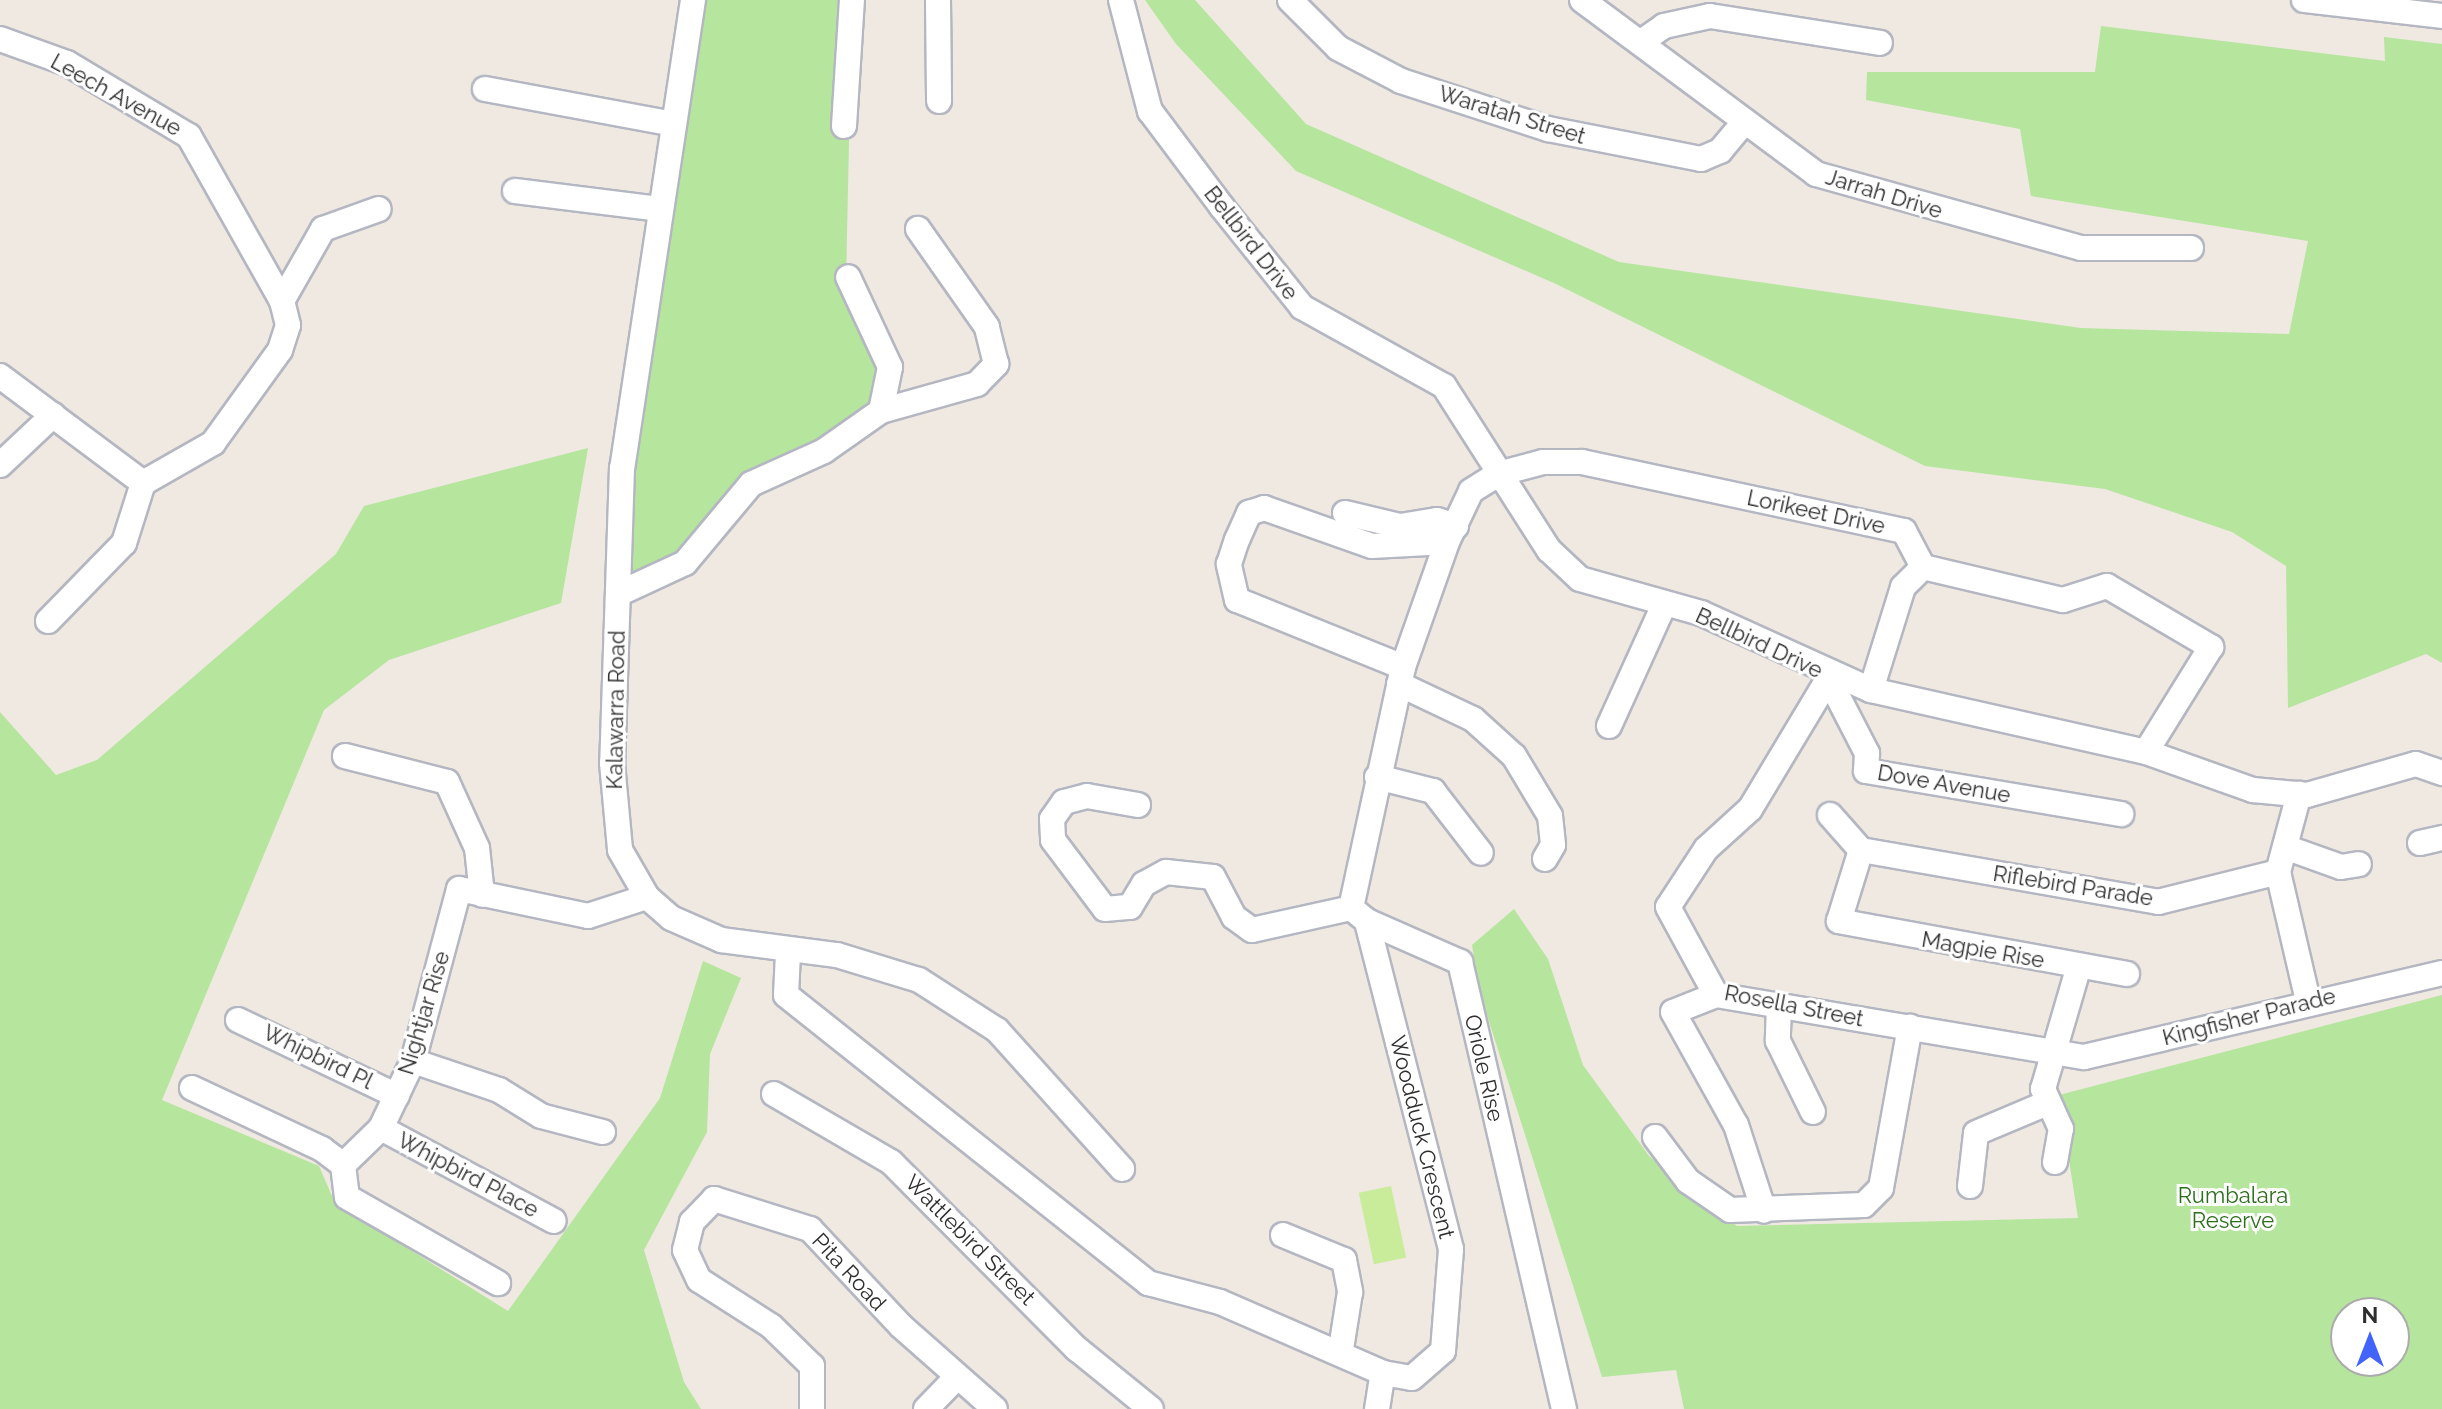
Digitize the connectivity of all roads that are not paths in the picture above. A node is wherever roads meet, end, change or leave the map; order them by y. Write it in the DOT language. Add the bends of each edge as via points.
graph roads {
  1 [pos="693,0"];
  2 [pos="852,0"];
  3 [pos="938,0"];
  4 [pos="1121,0"];
  5 [pos="1582,0"];
  6 [pos="2304,0"];
  7 [pos="1295,2"];
  8 [pos="2442,16"];
  9 [pos="0,39"];
  10 [pos="1644,40"];
  11 [pos="1880,43"];
  12 [pos="485,89"];
  13 [pos="939,101"];
  14 [pos="1745,121"];
  15 [pos="673,124"];
  16 [pos="844,126"];
  17 [pos="515,191"];
  18 [pos="379,209"];
  19 [pos="659,209"];
  20 [pos="918,229"];
  21 [pos="2191,248"];
  22 [pos="848,277"];
  23 [pos="282,301"];
  24 [pos="0,376"];
  25 [pos="881,411"];
  26 [pos="53,415"];
  27 [pos="0,465"];
  28 [pos="1498,474"];
  29 [pos="143,483"];
  30 [pos="1345,513"];
  31 [pos="1451,534"];
  32 [pos="1923,567"];
  33 [pos="618,594"];
  34 [pos="1664,605"];
  35 [pos="48,621"];
  36 [pos="1401,676"];
  37 [pos="1834,678"];
  38 [pos="1871,690"];
  39 [pos="1609,726"];
  40 [pos="2146,752"];
  41 [pos="345,756"];
  42 [pos="2442,773"];
  43 [pos="1377,777"];
  44 [pos="2299,794"];
  45 [pos="1138,805"];
  46 [pos="2121,814"];
  47 [pos="1830,815"];
  48 [pos="2285,847"];
  49 [pos="1861,850"];
  50 [pos="1481,853"];
  51 [pos="1545,859"];
  52 [pos="2359,864"];
  53 [pos="2278,872"];
  54 [pos="470,892"];
  55 [pos="647,897"];
  56 [pos="1359,914"];
  57 [pos="788,953"];
  58 [pos="2079,966"];
  59 [pos="2442,973"];
  60 [pos="2127,974"];
  61 [pos="1716,995"];
  62 [pos="2308,1001"];
  63 [pos="1779,1005"];
  64 [pos="238,1020"];
  65 [pos="1910,1027"];
  66 [pos="2058,1051"];
  67 [pos="413,1061"];
  68 [pos="192,1088"];
  69 [pos="774,1094"];
  70 [pos="397,1096"];
  71 [pos="2045,1104"];
  72 [pos="1813,1112"];
  73 [pos="381,1128"];
  74 [pos="603,1132"];
  75 [pos="1655,1137"];
  76 [pos="2055,1162"];
  77 [pos="343,1165"];
  78 [pos="1122,1169"];
  79 [pos="1970,1186"];
  80 [pos="1764,1211"];
  81 [pos="554,1221"];
  82 [pos="1283,1235"];
  83 [pos="498,1283"];
  84 [pos="1341,1349"];
  85 [pos="1383,1373"];
  86 [pos="956,1378"];
  87 [pos="812,1409"];
  88 [pos="926,1409"];
  89 [pos="995,1409"];
  90 [pos="1151,1409"];
  91 [pos="1377,1409"];
  92 [pos="1564,1409"];
  1 -- 15 [label="street, Kalawarra Road"];
  2 -- 16 [label="street"];
  3 -- 13 [label="street"];
  4 -- 28 [label="street, Bellbird Drive" via="1150,111 1232,220 1302,307 1444,386"];
  5 -- 10 [label="street, Jarrah Drive"];
  6 -- 8 [label="street"];
  7 -- 14 [label="street, Waratah Street" via="1338,48 1401,81 1548,129 1706,159"];
  9 -- 23 [label="street, Leech Avenue" via="67,63 189,136"];
  10 -- 11 [label="street" via="1664,26 1710,16"];
  10 -- 14 [label="street, Jarrah Drive"];
  12 -- 15 [label="street"];
  14 -- 21 [label="street, Jarrah Drive" via="1816,174 1852,189 2081,248"];
  15 -- 19 [label="street, Kalawarra Road"];
  17 -- 19 [label="street"];
  18 -- 23 [label="street" via="323,229"];
  19 -- 33 [label="street, Kalawarra Road" via="622,468"];
  20 -- 25 [label="street" via="987,327 996,364 977,384"];
  22 -- 25 [label="street" via="890,367"];
  23 -- 29 [label="street" via="288,325 280,350 213,443"];
  24 -- 26 [label="street"];
  25 -- 33 [label="street" via="824,451 751,484 685,563"];
  26 -- 27 [label="street"];
  26 -- 29 [label="street"];
  28 -- 31 [label="street, Woodduck Crescent" via="1471,491"];
  28 -- 32 [label="street, Lorikeet Drive" via="1582,462 1703,487 1904,531"];
  28 -- 34 [label="street, Bellbird Drive" via="1549,550 1580,579"];
  29 -- 35 [label="street" via="124,543"];
  30 -- 31 [label="street" via="1400,526 1437,520"];
  31 -- 36 [label="street, Woodduck Crescent"];
  31 -- 36 [label="street" via="1372,546 1264,508 1249,513 1237,540 1229,564 1237,600"];
  32 -- 38 [label="street" via="1903,587"];
  32 -- 40 [label="street" via="2063,600 2107,586 2211,647"];
  33 -- 55 [label="street, Kalawarra Road" via="612,763 620,850"];
  34 -- 37 [label="street, Bellbird Drive" via="1701,613"];
  34 -- 39 [label="street"];
  36 -- 43 [label="street, Woodduck Crescent"];
  36 -- 51 [label="street" via="1473,719 1514,756 1550,816 1553,845"];
  37 -- 38 [label="street, Bellbird Drive"];
  37 -- 46 [label="street, Dove Avenue" via="1836,693 1867,753 1866,771"];
  37 -- 61 [label="street, Rosella Street" via="1750,809 1706,849 1668,907"];
  38 -- 40 [label="street, Bellbird Drive"];
  40 -- 44 [label="street, Bellbird Drive" via="2234,785"];
  41 -- 54 [label="street" via="447,782 477,848"];
  42 -- 44 [label="street, Bellbird Drive" via="2416,764"];
  43 -- 50 [label="street" via="1433,791"];
  43 -- 56 [label="street, Woodduck Crescent"];
  44 -- 48 [label="street"];
  45 -- 56 [label="street" via="1087,796 1064,802 1052,819 1053,840 1105,909 1130,907 1144,884 1166,872 1213,877 1234,917 1252,930"];
  47 -- 49 [label="street"];
  48 -- 52 [label="street" via="2341,867"];
  48 -- 53 [label="street"];
  49 -- 53 [label="street, Riflebird Parade" via="2158,902"];
  49 -- 58 [label="street, Magpie Rise" via="1839,921"];
  53 -- 62 [label="street"];
  54 -- 55 [label="street" via="588,916"];
  54 -- 67 [label="street, Nightjar Rise"];
  55 -- 57 [label="street, Kalawarra Road" via="671,918 721,940"];
  56 -- 85 [label="street, Woodduck Crescent" via="1451,1249 1443,1351 1412,1378"];
  56 -- 92 [label="street, Oriole Rise" via="1460,962"];
  57 -- 78 [label="street, Kalawarra Road" via="837,955 919,980 997,1030"];
  57 -- 84 [label="street" via="786,995 1148,1283"];
  58 -- 60 [label="street, Magpie Rise"];
  58 -- 66 [label="street"];
  59 -- 62 [label="street, Kingfisher Parade"];
  61 -- 63 [label="street, Rosella Street"];
  61 -- 80 [label="street" via="1673,1012 1736,1125"];
  62 -- 66 [label="street, Kingfisher Parade" via="2084,1057"];
  63 -- 65 [label="street, Rosella Street"];
  63 -- 72 [label="street" via="1778,1041"];
  64 -- 70 [label="street, Whipbird Pl"];
  65 -- 66 [label="street, Rosella Street"];
  65 -- 80 [label="street" via="1878,1195 1849,1207"];
  66 -- 71 [label="street" via="2048,1062"];
  67 -- 70 [label="street, Nightjar Rise"];
  67 -- 74 [label="street" via="499,1090 541,1116"];
  68 -- 77 [label="street"];
  69 -- 90 [label="street, Wattlebird Street" via="891,1162 1077,1349"];
  70 -- 73 [label="street, Nightjar Rise"];
  71 -- 76 [label="street" via="2061,1129"];
  71 -- 79 [label="street" via="1976,1133"];
  73 -- 77 [label="street, Nightjar Rise"];
  73 -- 81 [label="street, Whipbird Place"];
  75 -- 80 [label="street" via="1707,1197 1730,1210"];
  77 -- 83 [label="street" via="347,1197"];
  82 -- 84 [label="street" via="1344,1260 1350,1292"];
  84 -- 85 [label="street"];
  85 -- 91 [label="street"];
  86 -- 87 [label="street, Pita Road" via="810,1229 714,1199 692,1222 685,1250 699,1280 771,1326 812,1366"];
  86 -- 88 [label="street"];
  86 -- 89 [label="street, Pita Road"];
}
